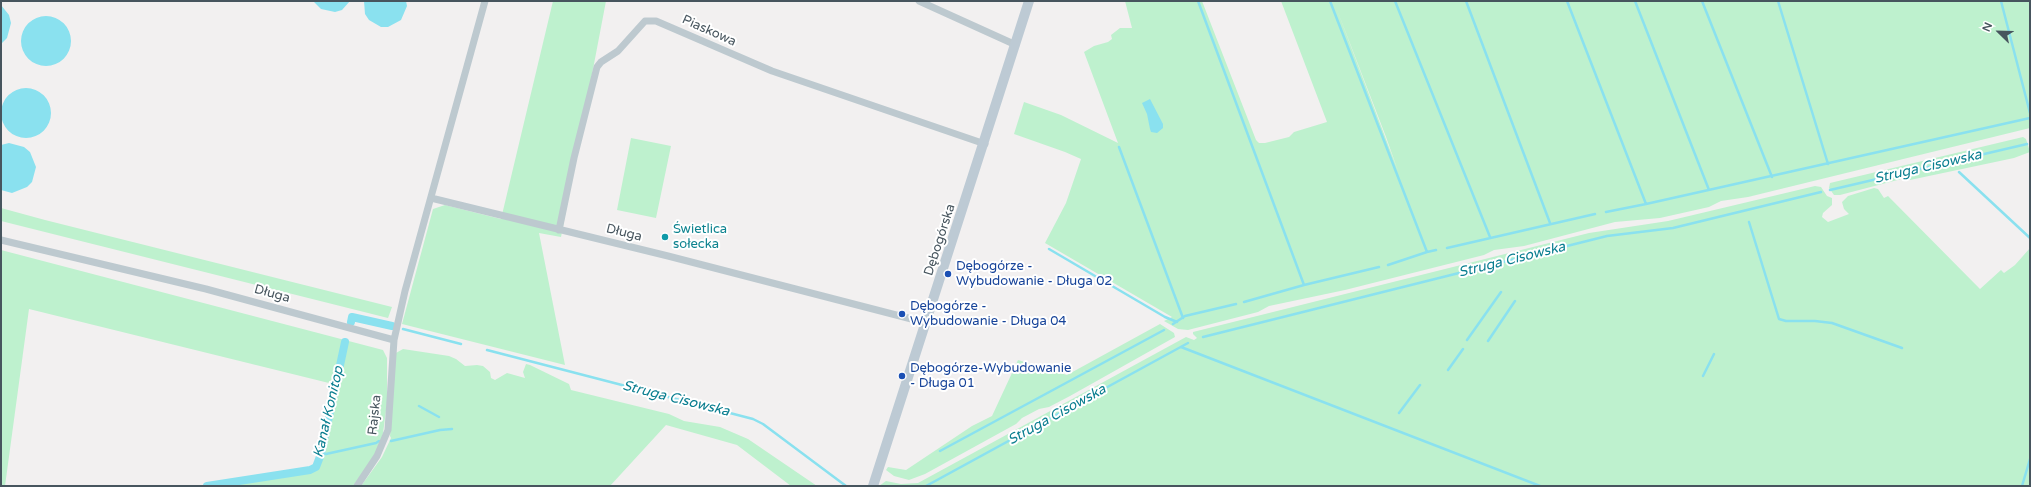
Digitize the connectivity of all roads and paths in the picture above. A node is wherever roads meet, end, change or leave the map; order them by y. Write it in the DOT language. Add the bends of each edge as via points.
graph roads {
  1 [pos="485,1"];
  2 [pos="919,1"];
  3 [pos="1029,1"];
  4 [pos="1016,45"];
  5 [pos="985,144"];
  6 [pos="431,198"];
  7 [pos="559,230"];
  8 [pos="1,240"];
  9 [pos="927,323"];
  10 [pos="394,340"];
  11 [pos="357,486"];
  12 [pos="873,486"];
  1 -- 6 [label="street"];
  2 -- 4 [label="street"];
  3 -- 4 [label="street, Dębogórska"];
  4 -- 5 [label="street, Dębogórska"];
  5 -- 7 [label="street, Piaskowa" via="772,71 656,21 645,21 618,51 597,67"];
  5 -- 9 [label="street, Dębogórska"];
  6 -- 7 [label="street, Długa"];
  6 -- 10 [label="street"];
  7 -- 9 [label="street, Długa"];
  8 -- 10 [label="street, Długa" via="206,289"];
  9 -- 12 [label="street, Dębogórska"];
  10 -- 11 [label="street, Rajska" via="388,430 378,456"];
}
